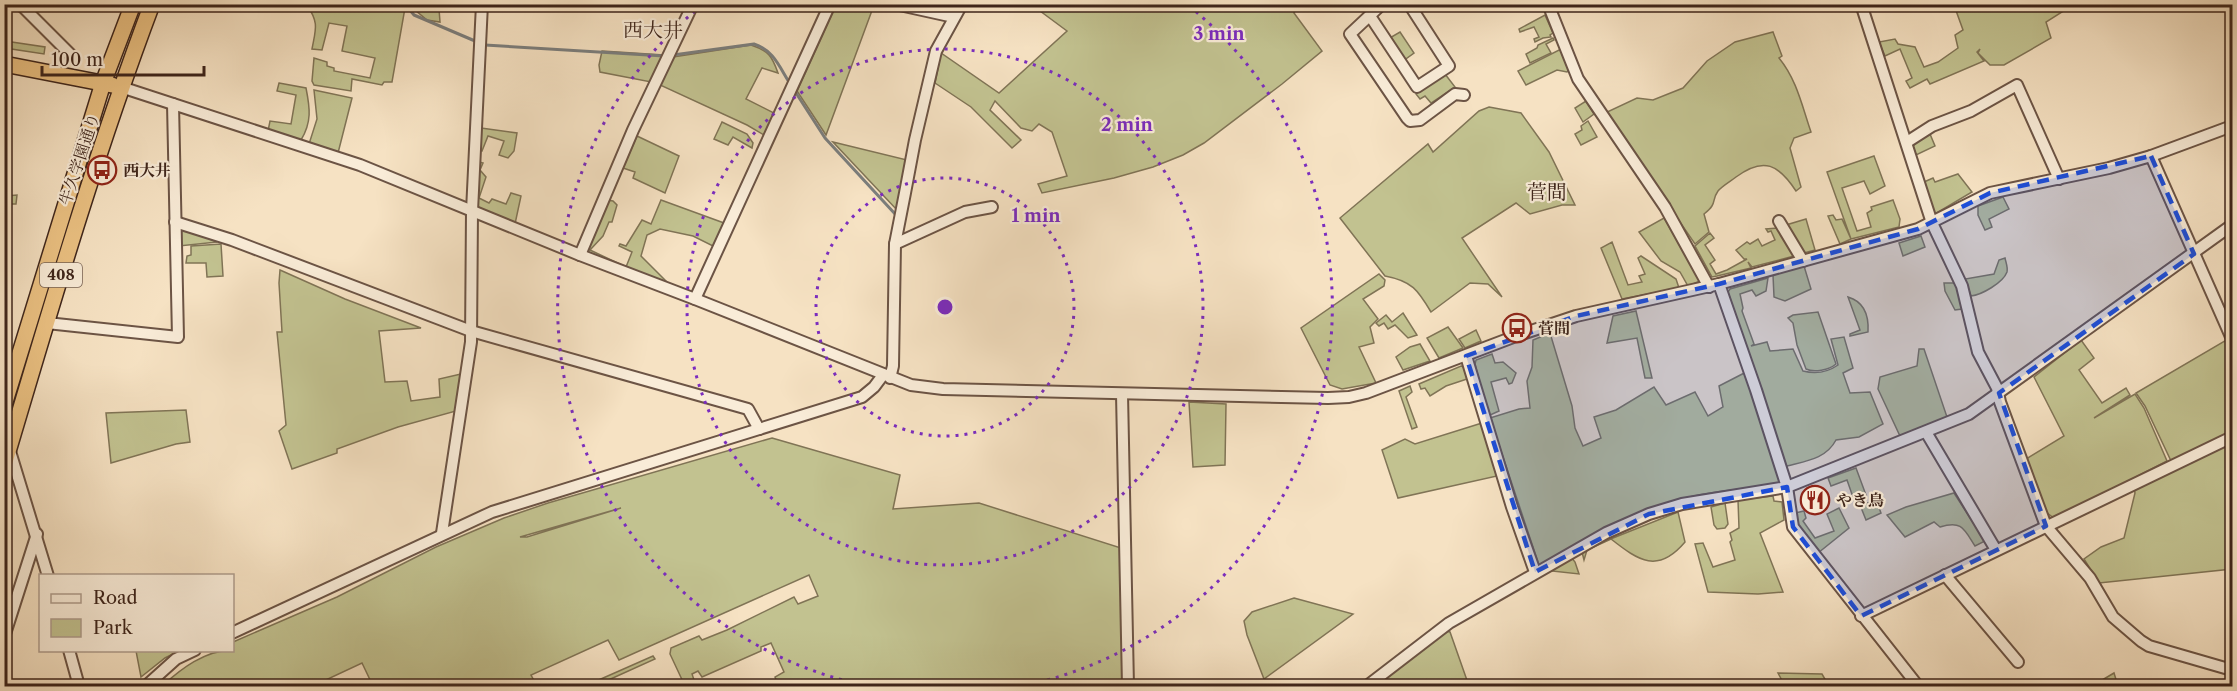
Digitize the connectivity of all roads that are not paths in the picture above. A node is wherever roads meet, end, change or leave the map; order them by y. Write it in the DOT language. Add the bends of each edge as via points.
graph roads {
  1 [pos="20,4"];
  2 [pos="133,4"];
  3 [pos="152,4"];
  4 [pos="482,4"];
  5 [pos="693,4"];
  6 [pos="830,4"];
  7 [pos="895,4"];
  8 [pos="962,4"];
  9 [pos="1382,4"];
  10 [pos="1409,4"];
  11 [pos="1861,4"];
  12 [pos="1549,5"];
  13 [pos="1370,16"];
  14 [pos="954,17"];
  15 [pos="73,57"];
  16 [pos="4,64"];
  17 [pos="104,83"];
  18 [pos="121,87"];
  19 [pos="1464,95"];
  20 [pos="173,104"];
  21 [pos="2232,126"];
  22 [pos="1907,142"];
  23 [pos="2151,156"];
  24 [pos="2059,179"];
  25 [pos="992,207"];
  26 [pos="472,211"];
  27 [pos="1779,221"];
  28 [pos="175,222"];
  29 [pos="1932,223"];
  30 [pos="2232,225"];
  31 [pos="895,244"];
  32 [pos="2194,254"];
  33 [pos="580,255"];
  34 [pos="1803,261"];
  35 [pos="1714,286"];
  36 [pos="695,298"];
  37 [pos="47,323"];
  38 [pos="471,331"];
  39 [pos="2232,339"];
  40 [pos="1466,356"];
  41 [pos="886,376"];
  42 [pos="1999,393"];
  43 [pos="1122,394"];
  44 [pos="5,403"];
  45 [pos="759,429"];
  46 [pos="1926,432"];
  47 [pos="2232,437"];
  48 [pos="9,448"];
  49 [pos="4,465"];
  50 [pos="1787,487"];
  51 [pos="2046,526"];
  52 [pos="442,533"];
  53 [pos="37,534"];
  54 [pos="1996,550"];
  55 [pos="1535,572"];
  56 [pos="47,574"];
  57 [pos="1945,575"];
  58 [pos="1861,616"];
  59 [pos="234,632"];
  60 [pos="4,637"];
  61 [pos="69,652"];
  62 [pos="193,652"];
  63 [pos="2018,662"];
  64 [pos="2232,669"];
  65 [pos="79,687"];
  66 [pos="146,687"];
  67 [pos="1128,687"];
  68 [pos="1367,687"];
  69 [pos="1918,687"];
  1 -- 15 [label="street"];
  2 -- 17 [label="highway, 牛久学園通り / 408"];
  3 -- 18 [label="highway, 牛久学園通り / 408"];
  4 -- 26 [label="street"];
  5 -- 33 [label="street"];
  6 -- 36 [label="street"];
  7 -- 14 [label="street"];
  8 -- 14 [label="street"];
  9 -- 13 [label="street"];
  10 -- 13 [label="street" via="1449,66 1418,87"];
  11 -- 22 [label="street"];
  12 -- 35 [label="street" via="1578,79"];
  13 -- 19 [label="street" via="1350,34 1410,121 1420,120 1455,93"];
  14 -- 31 [label="street" via="936,51"];
  16 -- 17 [label="highway"];
  17 -- 18 [label="highway"];
  17 -- 44 [label="highway, 牛久学園通り / 408"];
  18 -- 20 [label="street"];
  18 -- 37 [label="highway, 牛久学園通り / 408"];
  20 -- 26 [label="street" via="360,165"];
  20 -- 28 [label="street"];
  21 -- 23 [label="street"];
  22 -- 24 [label="street" via="2017,86"];
  22 -- 29 [label="street"];
  23 -- 24 [label="street"];
  23 -- 32 [label="street"];
  24 -- 29 [label="street" via="1990,193"];
  25 -- 31 [label="street" via="965,212"];
  26 -- 33 [label="street"];
  26 -- 38 [label="street"];
  27 -- 34 [label="street"];
  28 -- 37 [label="street" via="178,337"];
  28 -- 38 [label="street"];
  29 -- 34 [label="street"];
  29 -- 42 [label="street" via="1962,286 1978,352"];
  30 -- 32 [label="street"];
  31 -- 41 [label="street" via="893,366"];
  32 -- 39 [label="street"];
  32 -- 42 [label="street"];
  33 -- 36 [label="street"];
  34 -- 35 [label="street"];
  35 -- 40 [label="street" via="1576,316"];
  35 -- 50 [label="street" via="1756,390"];
  36 -- 41 [label="street"];
  37 -- 48 [label="highway, 牛久学園通り / 408"];
  38 -- 45 [label="street" via="748,410"];
  38 -- 52 [label="street"];
  40 -- 43 [label="street" via="1381,389 1349,397"];
  40 -- 55 [label="street"];
  41 -- 43 [label="street" via="911,385 943,389"];
  41 -- 45 [label="street" via="862,397"];
  42 -- 46 [label="street" via="1969,414"];
  42 -- 51 [label="street"];
  43 -- 67 [label="street"];
  45 -- 52 [label="street" via="492,512"];
  46 -- 50 [label="street"];
  46 -- 54 [label="street"];
  47 -- 51 [label="street"];
  48 -- 49 [label="highway, 牛久学園通り / 408"];
  48 -- 53 [label="street"];
  50 -- 55 [label="street" via="1682,504 1649,514"];
  50 -- 58 [label="street" via="1793,527"];
  51 -- 54 [label="street"];
  51 -- 64 [label="street" via="2090,578 2113,616 2140,641"];
  52 -- 59 [label="street"];
  53 -- 56 [label="street"];
  53 -- 60 [label="street"];
  54 -- 57 [label="street"];
  55 -- 68 [label="street" via="1449,623"];
  57 -- 58 [label="street"];
  57 -- 63 [label="street"];
  58 -- 69 [label="street"];
  61 -- 65 [label="street"];
  62 -- 66 [label="street" via="176,659"];
}
